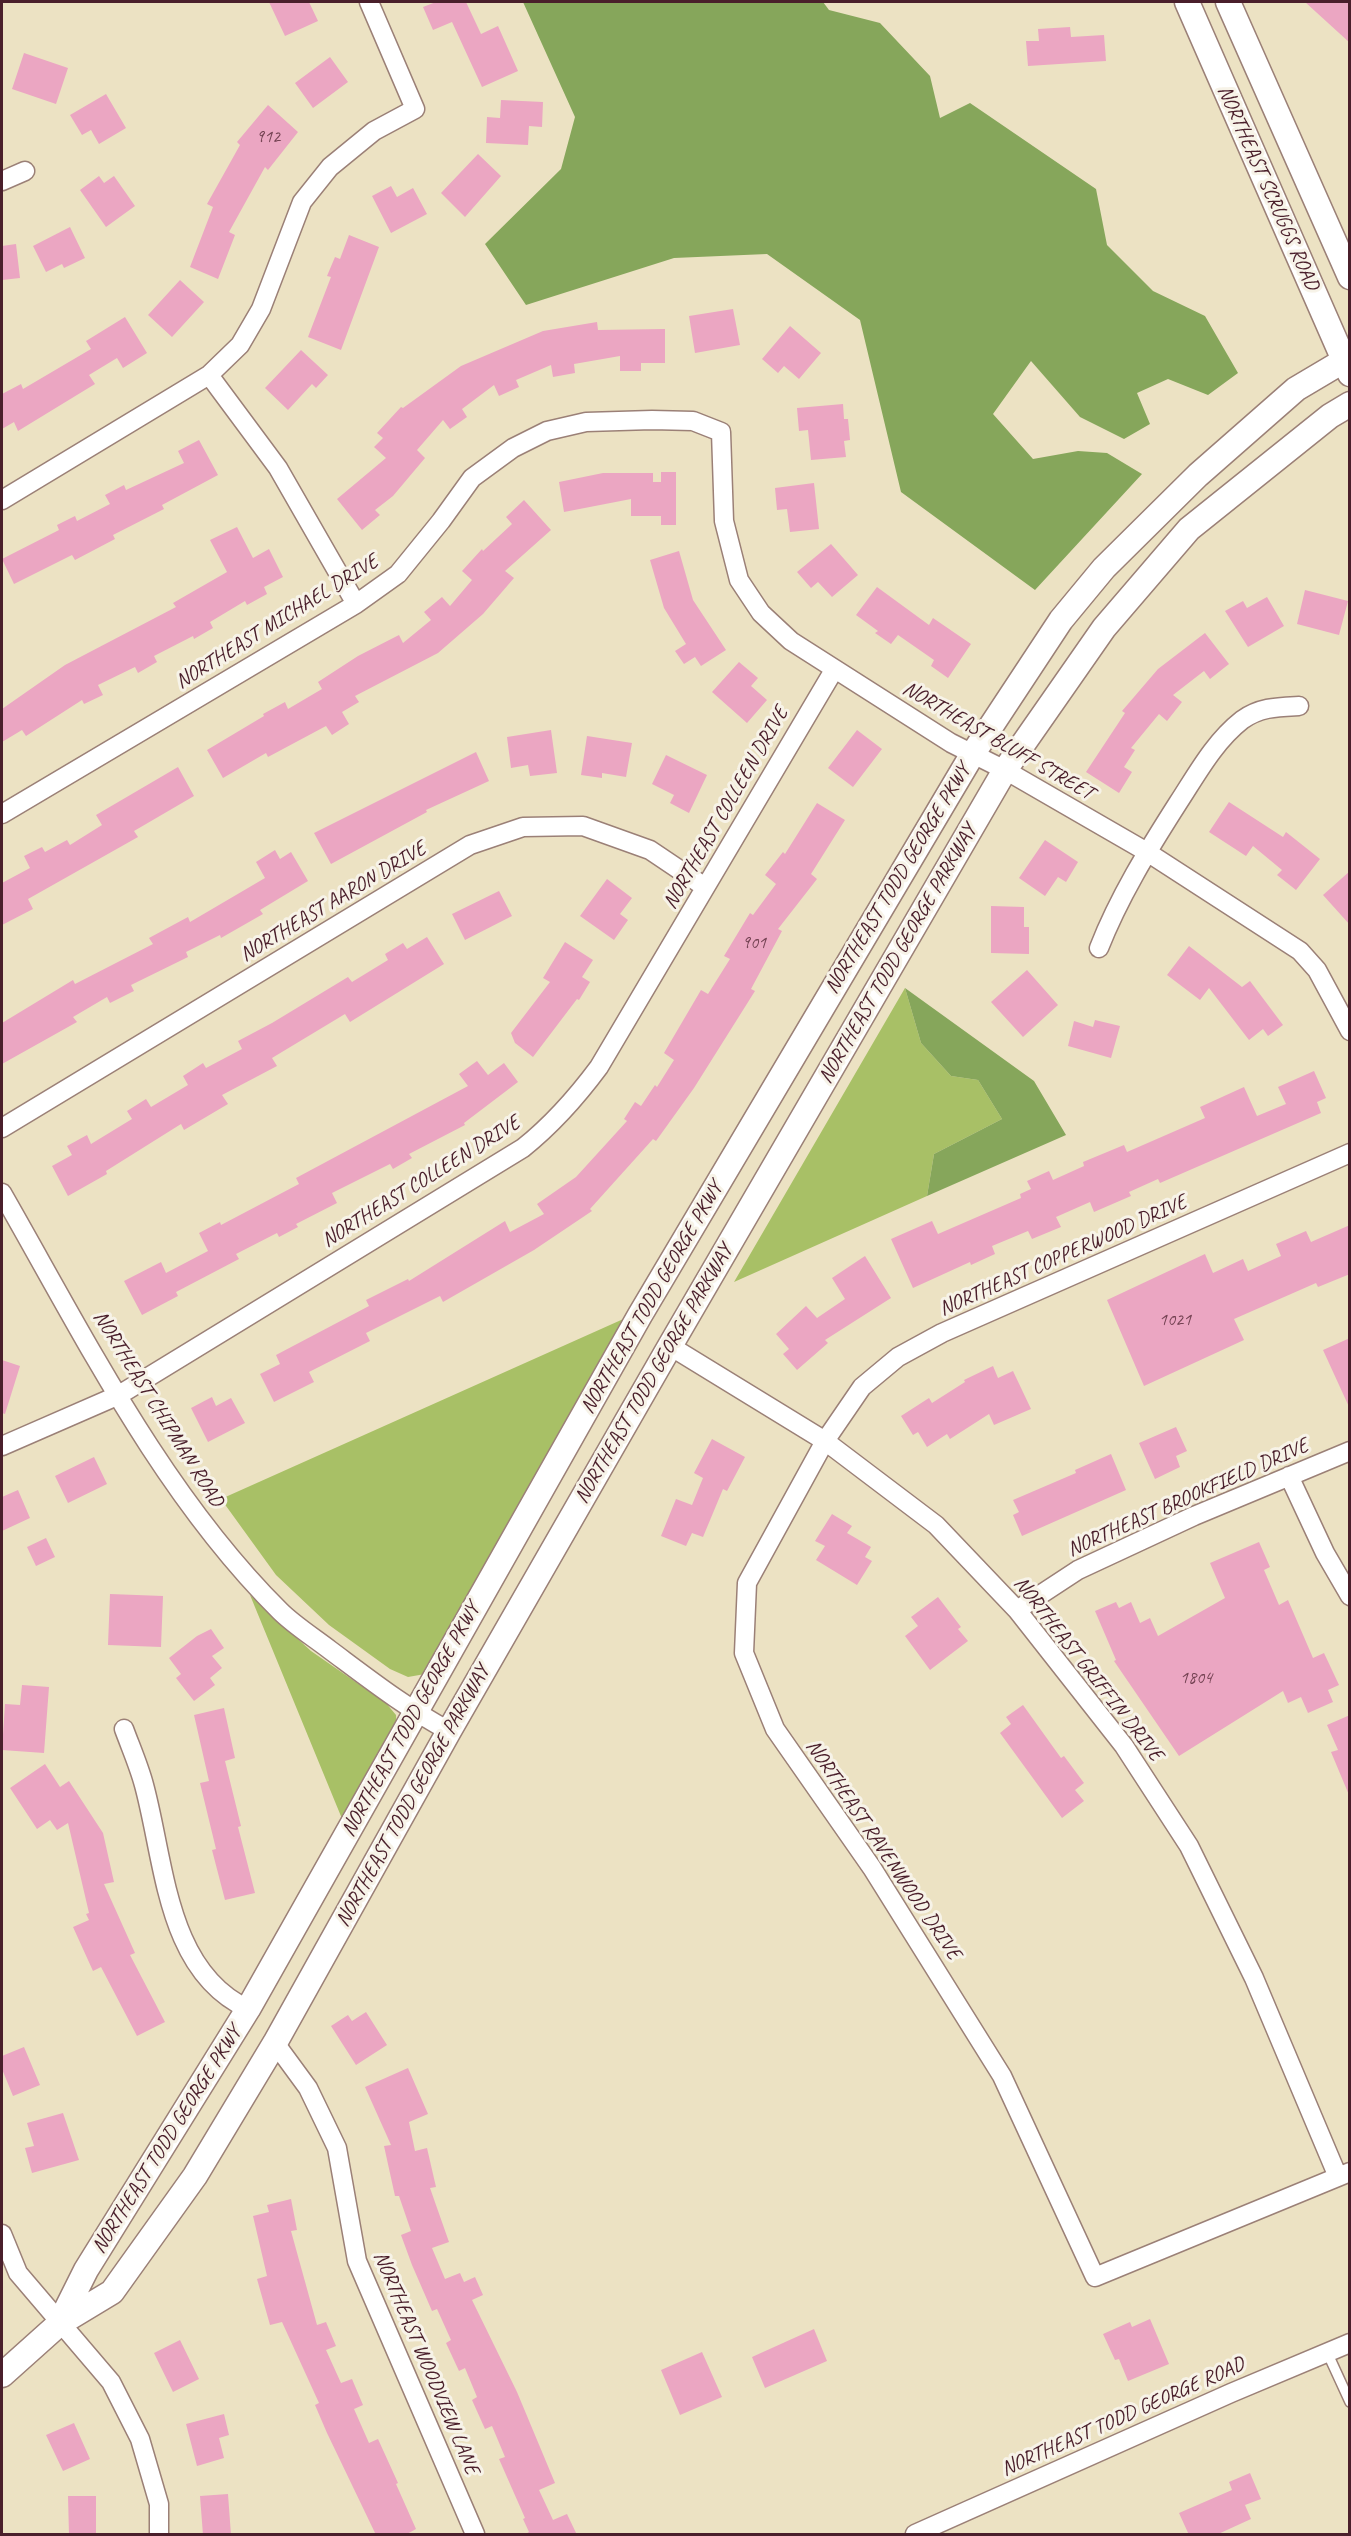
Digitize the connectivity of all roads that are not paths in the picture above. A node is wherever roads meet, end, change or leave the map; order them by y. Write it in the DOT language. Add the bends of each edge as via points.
graph roads {
  1 [pos="369,2"];
  2 [pos="1187,2"];
  3 [pos="1228,2"];
  4 [pos="25,171"];
  5 [pos="2,181"];
  6 [pos="1350,277"];
  7 [pos="1347,364"];
  8 [pos="209,375"];
  9 [pos="1350,404"];
  10 [pos="721,432"];
  11 [pos="2,500"];
  12 [pos="356,603"];
  13 [pos="834,670"];
  14 [pos="1299,706"];
  15 [pos="972,755"];
  16 [pos="1005,770"];
  17 [pos="2,814"];
  18 [pos="1147,852"];
  19 [pos="705,887"];
  20 [pos="1099,948"];
  21 [pos="1350,1031"];
  22 [pos="2,1128"];
  23 [pos="1350,1153"];
  24 [pos="2,1193"];
  25 [pos="670,1346"];
  26 [pos="119,1395"];
  27 [pos="825,1441"];
  28 [pos="2,1446"];
  29 [pos="1350,1451"];
  30 [pos="1289,1476"];
  31 [pos="1350,1596"];
  32 [pos="1017,1610"];
  33 [pos="415,1712"];
  34 [pos="124,1729"];
  35 [pos="449,1731"];
  36 [pos="248,2009"];
  37 [pos="275,2043"];
  38 [pos="1344,2175"];
  39 [pos="2,2234"];
  40 [pos="59,2324"];
  41 [pos="1350,2343"];
  42 [pos="1327,2352"];
  43 [pos="2,2375"];
  44 [pos="1350,2402"];
  45 [pos="159,2535"];
  46 [pos="475,2535"];
  47 [pos="915,2535"];
  1 -- 8 [label="street" via="414,109 374,131 330,167 302,202 261,309 240,345"];
  2 -- 7 [label="main road, NORTHEAST SCRUGGS ROAD"];
  3 -- 6 [label="main road, NORTHEAST SCRUGGS ROAD"];
  4 -- 5 [label="street"];
  7 -- 15 [label="main road, NORTHEAST TODD GEORGE PKWY" via="1296,389 1198,475 1104,568 1061,620"];
  8 -- 11 [label="street"];
  8 -- 12 [label="street" via="278,468"];
  9 -- 16 [label="main road, NORTHEAST TODD GEORGE PARKWAY" via="1189,529 1104,628"];
  10 -- 12 [label="street, NORTHEAST MICHAEL DRIVE" via="693,421 652,420 586,422 548,431 513,448 472,478 398,574"];
  10 -- 13 [label="street, NORTHEAST BLUFF STREET" via="724,521 739,580 768,620"];
  12 -- 17 [label="street, NORTHEAST MICHAEL DRIVE"];
  13 -- 15 [label="street, NORTHEAST BLUFF STREET"];
  13 -- 19 [label="street, NORTHEAST COLLEEN DRIVE"];
  14 -- 18 [label="street" via="1270,707 1243,720 1212,750"];
  15 -- 16 [label="street, NORTHEAST BLUFF STREET"];
  15 -- 33 [label="main road, NORTHEAST TODD GEORGE PKWY" via="640,1315"];
  16 -- 18 [label="street, NORTHEAST BLUFF STREET"];
  16 -- 25 [label="main road, NORTHEAST TODD GEORGE PARKWAY"];
  18 -- 20 [label="street"];
  18 -- 21 [label="street, NORTHEAST BLUFF STREET" via="1300,951 1317,970"];
  19 -- 22 [label="street, NORTHEAST AARON DRIVE" via="650,850 583,826 523,827 470,845"];
  19 -- 26 [label="street, NORTHEAST COLLEEN DRIVE" via="599,1067 572,1104 548,1127 523,1148"];
  23 -- 27 [label="street, NORTHEAST COPPERWOOD DRIVE" via="907,1352 862,1387"];
  24 -- 26 [label="street, NORTHEAST CHIPMAN ROAD"];
  25 -- 27 [label="street, NORTHEAST GRIFFIN DRIVE"];
  25 -- 35 [label="main road, NORTHEAST TODD GEORGE PARKWAY"];
  26 -- 28 [label="street, NORTHEAST COLLEEN DRIVE"];
  26 -- 33 [label="street, NORTHEAST CHIPMAN ROAD" via="186,1502 237,1565 281,1612"];
  27 -- 32 [label="street, NORTHEAST GRIFFIN DRIVE" via="936,1525"];
  27 -- 38 [label="street, NORTHEAST RAVENWOOD DRIVE" via="747,1583 744,1653 775,1729 872,1868 1002,2076 1095,2277"];
  29 -- 30 [label="street, NORTHEAST BROOKFIELD DRIVE"];
  30 -- 31 [label="street"];
  30 -- 32 [label="street, NORTHEAST BROOKFIELD DRIVE" via="1078,1570"];
  32 -- 38 [label="street, NORTHEAST GRIFFIN DRIVE" via="1124,1746 1189,1846"];
  33 -- 35 [label="street, NORTHEAST CHIPMAN ROAD"];
  33 -- 36 [label="main road, NORTHEAST TODD GEORGE PKWY"];
  34 -- 36 [label="street" via="143,1784 180,1934 208,1981 229,2000"];
  35 -- 37 [label="main road, NORTHEAST TODD GEORGE PARKWAY"];
  36 -- 40 [label="main road, NORTHEAST TODD GEORGE PKWY" via="86,2270"];
  37 -- 40 [label="main road, NORTHEAST TODD GEORGE PARKWAY" via="195,2176 112,2292"];
  37 -- 46 [label="street, NORTHEAST WOODVIEW LANE" via="308,2088 337,2148 357,2261"];
  39 -- 40 [label="street" via="18,2273"];
  40 -- 43 [label="main road, NORTHEAST TODD GEORGE PARKWAY"];
  40 -- 45 [label="street" via="111,2382 140,2439 159,2504"];
  41 -- 42 [label="street, NORTHEAST TODD GEORGE ROAD"];
  42 -- 44 [label="lane"];
  42 -- 47 [label="street, NORTHEAST TODD GEORGE ROAD"];
}
